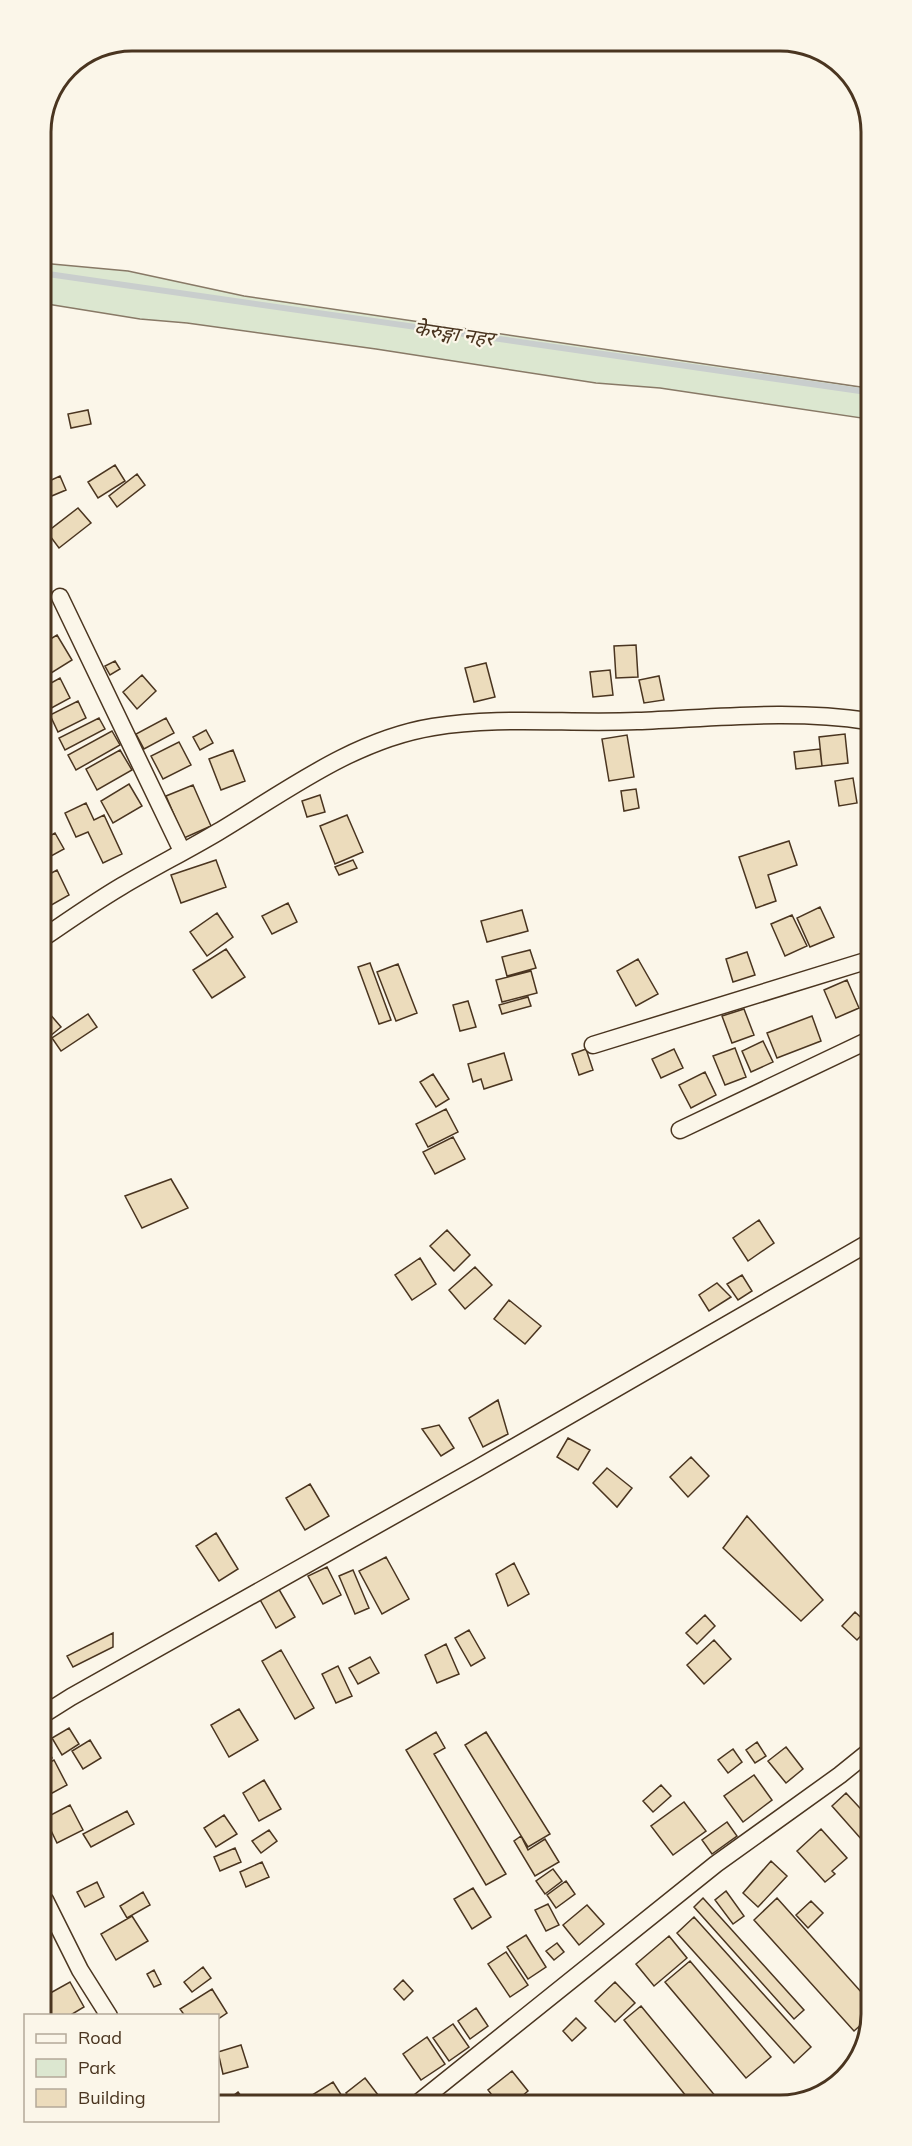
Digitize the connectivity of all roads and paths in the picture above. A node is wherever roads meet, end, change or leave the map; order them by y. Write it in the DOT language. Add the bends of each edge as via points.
graph roads {
  1 [pos="60,597"];
  2 [pos="861,720"];
  3 [pos="182,851"];
  4 [pos="51,933"];
  5 [pos="861,962"];
  6 [pos="593,1045"];
  7 [pos="861,1045"];
  8 [pos="680,1130"];
  9 [pos="861,1247"];
  10 [pos="51,1710"];
  11 [pos="861,1758"];
  12 [pos="51,1912"];
  13 [pos="108,2014"];
  14 [pos="428,2095"];
  1 -- 3 [label="street"];
  2 -- 3 [label="street" via="785,715 432,727 356,751"];
  3 -- 4 [label="street"];
  5 -- 6 [label="street"];
  7 -- 8 [label="street"];
  9 -- 10 [label="street"];
  11 -- 14 [label="street" via="716,1864"];
  12 -- 13 [label="street"];
}
